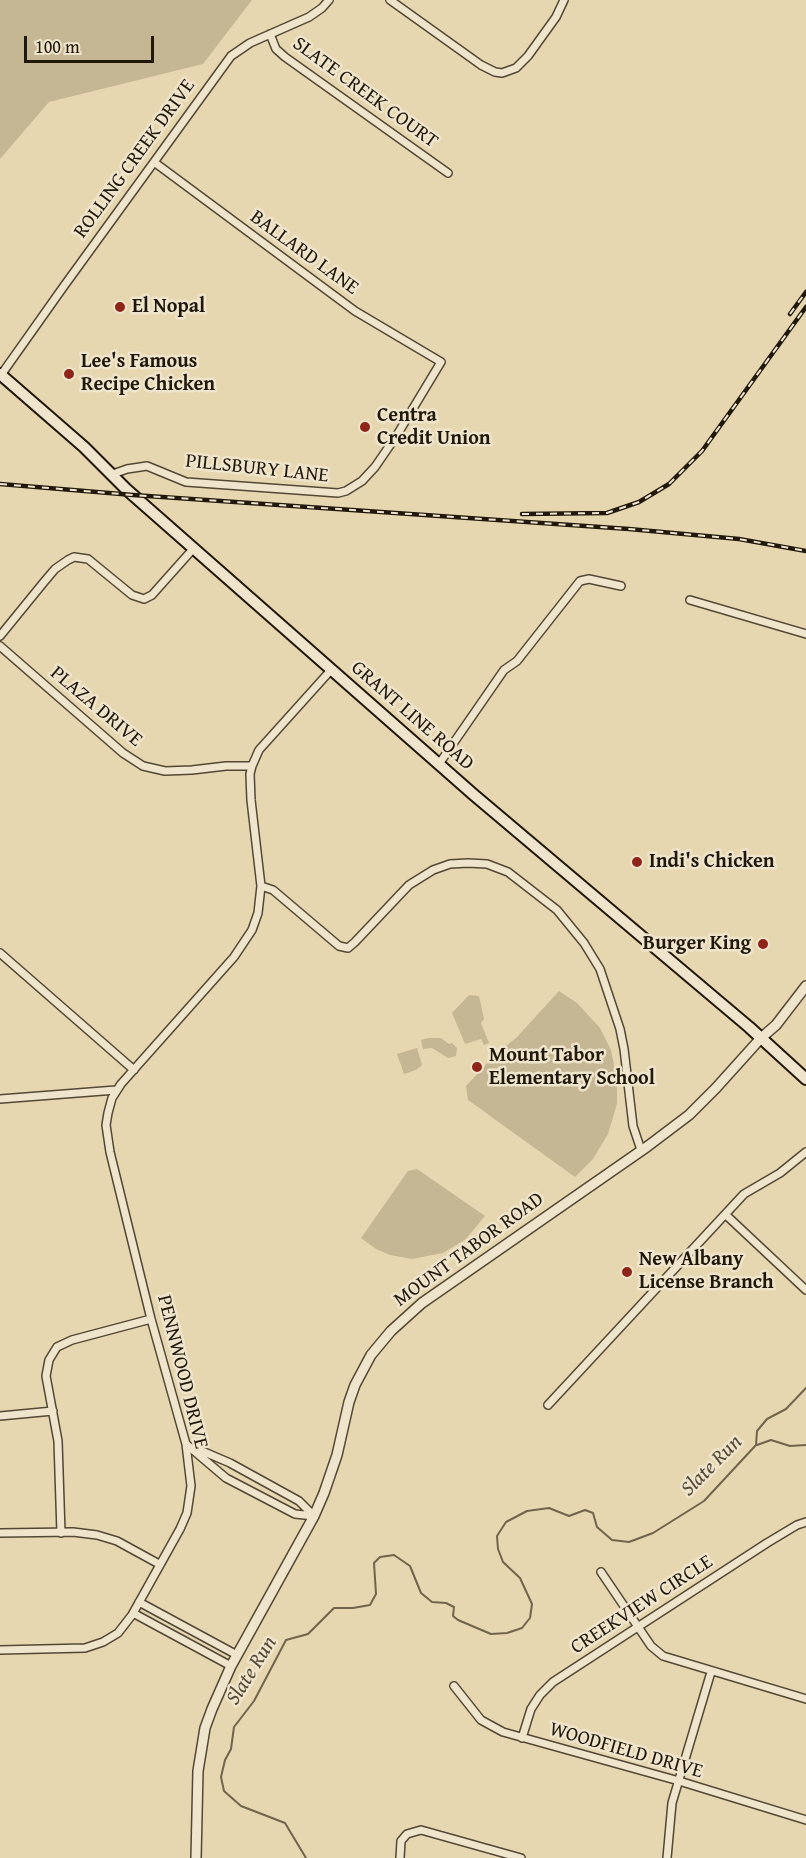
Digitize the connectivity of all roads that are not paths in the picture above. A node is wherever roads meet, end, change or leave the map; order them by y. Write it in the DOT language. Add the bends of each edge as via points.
graph roads {
  1 [pos="329,0"];
  2 [pos="390,0"];
  3 [pos="564,0"];
  4 [pos="270,34"];
  5 [pos="154,162"];
  6 [pos="448,173"];
  7 [pos="441,362"];
  8 [pos="1,375"];
  9 [pos="113,474"];
  10 [pos="193,549"];
  11 [pos="621,586"];
  12 [pos="690,600"];
  13 [pos="806,634"];
  14 [pos="0,636"];
  15 [pos="0,646"];
  16 [pos="331,670"];
  17 [pos="439,764"];
  18 [pos="252,766"];
  19 [pos="261,886"];
  20 [pos="0,952"];
  21 [pos="806,986"];
  22 [pos="760,1038"];
  23 [pos="134,1070"];
  24 [pos="806,1078"];
  25 [pos="116,1090"];
  26 [pos="0,1099"];
  27 [pos="641,1150"];
  28 [pos="806,1152"];
  29 [pos="726,1215"];
  30 [pos="806,1290"];
  31 [pos="151,1319"];
  32 [pos="548,1406"];
  33 [pos="53,1411"];
  34 [pos="0,1416"];
  35 [pos="186,1444"];
  36 [pos="314,1516"];
  37 [pos="806,1522"];
  38 [pos="0,1533"];
  39 [pos="61,1533"];
  40 [pos="159,1564"];
  41 [pos="601,1572"];
  42 [pos="139,1602"];
  43 [pos="132,1613"];
  44 [pos="639,1626"];
  45 [pos="0,1650"];
  46 [pos="237,1655"];
  47 [pos="231,1666"];
  48 [pos="711,1672"];
  49 [pos="454,1686"];
  50 [pos="806,1700"];
  51 [pos="522,1738"];
  52 [pos="679,1781"];
  53 [pos="806,1820"];
  54 [pos="196,1858"];
  55 [pos="400,1858"];
  56 [pos="521,1858"];
  57 [pos="667,1858"];
  1 -- 4 [label="street, ROLLING CREEK DRIVE" via="309,17"];
  2 -- 3 [label="street" via="481,65 502,73 516,68 528,56"];
  4 -- 5 [label="street, ROLLING CREEK DRIVE" via="231,56"];
  4 -- 6 [label="street, SLATE CREEK COURT" via="276,50"];
  5 -- 7 [label="street, BALLARD LANE" via="356,311"];
  5 -- 8 [label="street, ROLLING CREEK DRIVE"];
  7 -- 9 [label="street, PILLSBURY LANE" via="375,467 362,482 346,491 186,483 147,466"];
  8 -- 9 [label="main road, GRANT LINE ROAD"];
  9 -- 10 [label="main road, GRANT LINE ROAD"];
  10 -- 14 [label="street" via="144,599 132,596 88,560 74,557 50,575"];
  10 -- 16 [label="main road, GRANT LINE ROAD"];
  11 -- 17 [label="street" via="589,579 580,581 517,661 504,670"];
  12 -- 13 [label="street"];
  15 -- 18 [label="street, PLAZA DRIVE" via="143,766 165,771"];
  16 -- 17 [label="main road, GRANT LINE ROAD"];
  16 -- 18 [label="street" via="259,750"];
  17 -- 22 [label="main road, GRANT LINE ROAD"];
  18 -- 19 [label="street, PENNWOOD DRIVE" via="251,800"];
  19 -- 23 [label="street, PENNWOOD DRIVE" via="252,930 234,957"];
  19 -- 27 [label="street" via="273,890 339,946 348,948 409,885 433,870 468,863 487,864 508,872 557,910 600,969 620,1029 633,1126"];
  20 -- 23 [label="street"];
  21 -- 22 [label="street, MOUNT TABOR ROAD"];
  22 -- 24 [label="main road, GRANT LINE ROAD"];
  22 -- 27 [label="street, MOUNT TABOR ROAD" via="699,1105"];
  23 -- 25 [label="street, PENNWOOD DRIVE"];
  25 -- 26 [label="street"];
  25 -- 31 [label="street, PENNWOOD DRIVE" via="108,1113 108,1142"];
  27 -- 36 [label="street, MOUNT TABOR ROAD" via="433,1294 391,1331 371,1355 355,1385 331,1475"];
  28 -- 29 [label="street" via="744,1194"];
  29 -- 30 [label="street"];
  29 -- 32 [label="street"];
  31 -- 33 [label="street" via="80,1337 57,1347 46,1368"];
  31 -- 35 [label="street, PENNWOOD DRIVE"];
  33 -- 34 [label="street"];
  33 -- 39 [label="street" via="59,1451"];
  35 -- 36 [label="street" via="299,1501"];
  35 -- 36 [label="street" via="226,1478 295,1514"];
  35 -- 40 [label="street, PENNWOOD DRIVE" via="190,1500 180,1529"];
  36 -- 46 [label="street, MOUNT TABOR ROAD"];
  37 -- 44 [label="street, CREEKVIEW CIRCLE"];
  38 -- 39 [label="street"];
  39 -- 40 [label="street" via="89,1533 117,1541"];
  40 -- 42 [label="street, PENNWOOD DRIVE"];
  41 -- 44 [label="street"];
  42 -- 43 [label="street, PENNWOOD DRIVE"];
  42 -- 46 [label="street"];
  43 -- 45 [label="street, PENNWOOD DRIVE" via="117,1633 94,1646"];
  43 -- 47 [label="street"];
  44 -- 48 [label="street" via="651,1646 663,1656"];
  44 -- 51 [label="street, CREEKVIEW CIRCLE" via="553,1682 531,1709"];
  46 -- 47 [label="street, MOUNT TABOR ROAD"];
  47 -- 54 [label="street, MOUNT TABOR ROAD" via="203,1738 198,1771"];
  48 -- 50 [label="street"];
  48 -- 52 [label="street"];
  49 -- 51 [label="street, WOODFIELD DRIVE" via="480,1720"];
  51 -- 52 [label="street, WOODFIELD DRIVE"];
  52 -- 53 [label="street, WOODFIELD DRIVE"];
  52 -- 57 [label="street" via="670,1814"];
  55 -- 56 [label="street" via="401,1841 406,1834 421,1830"];
}
